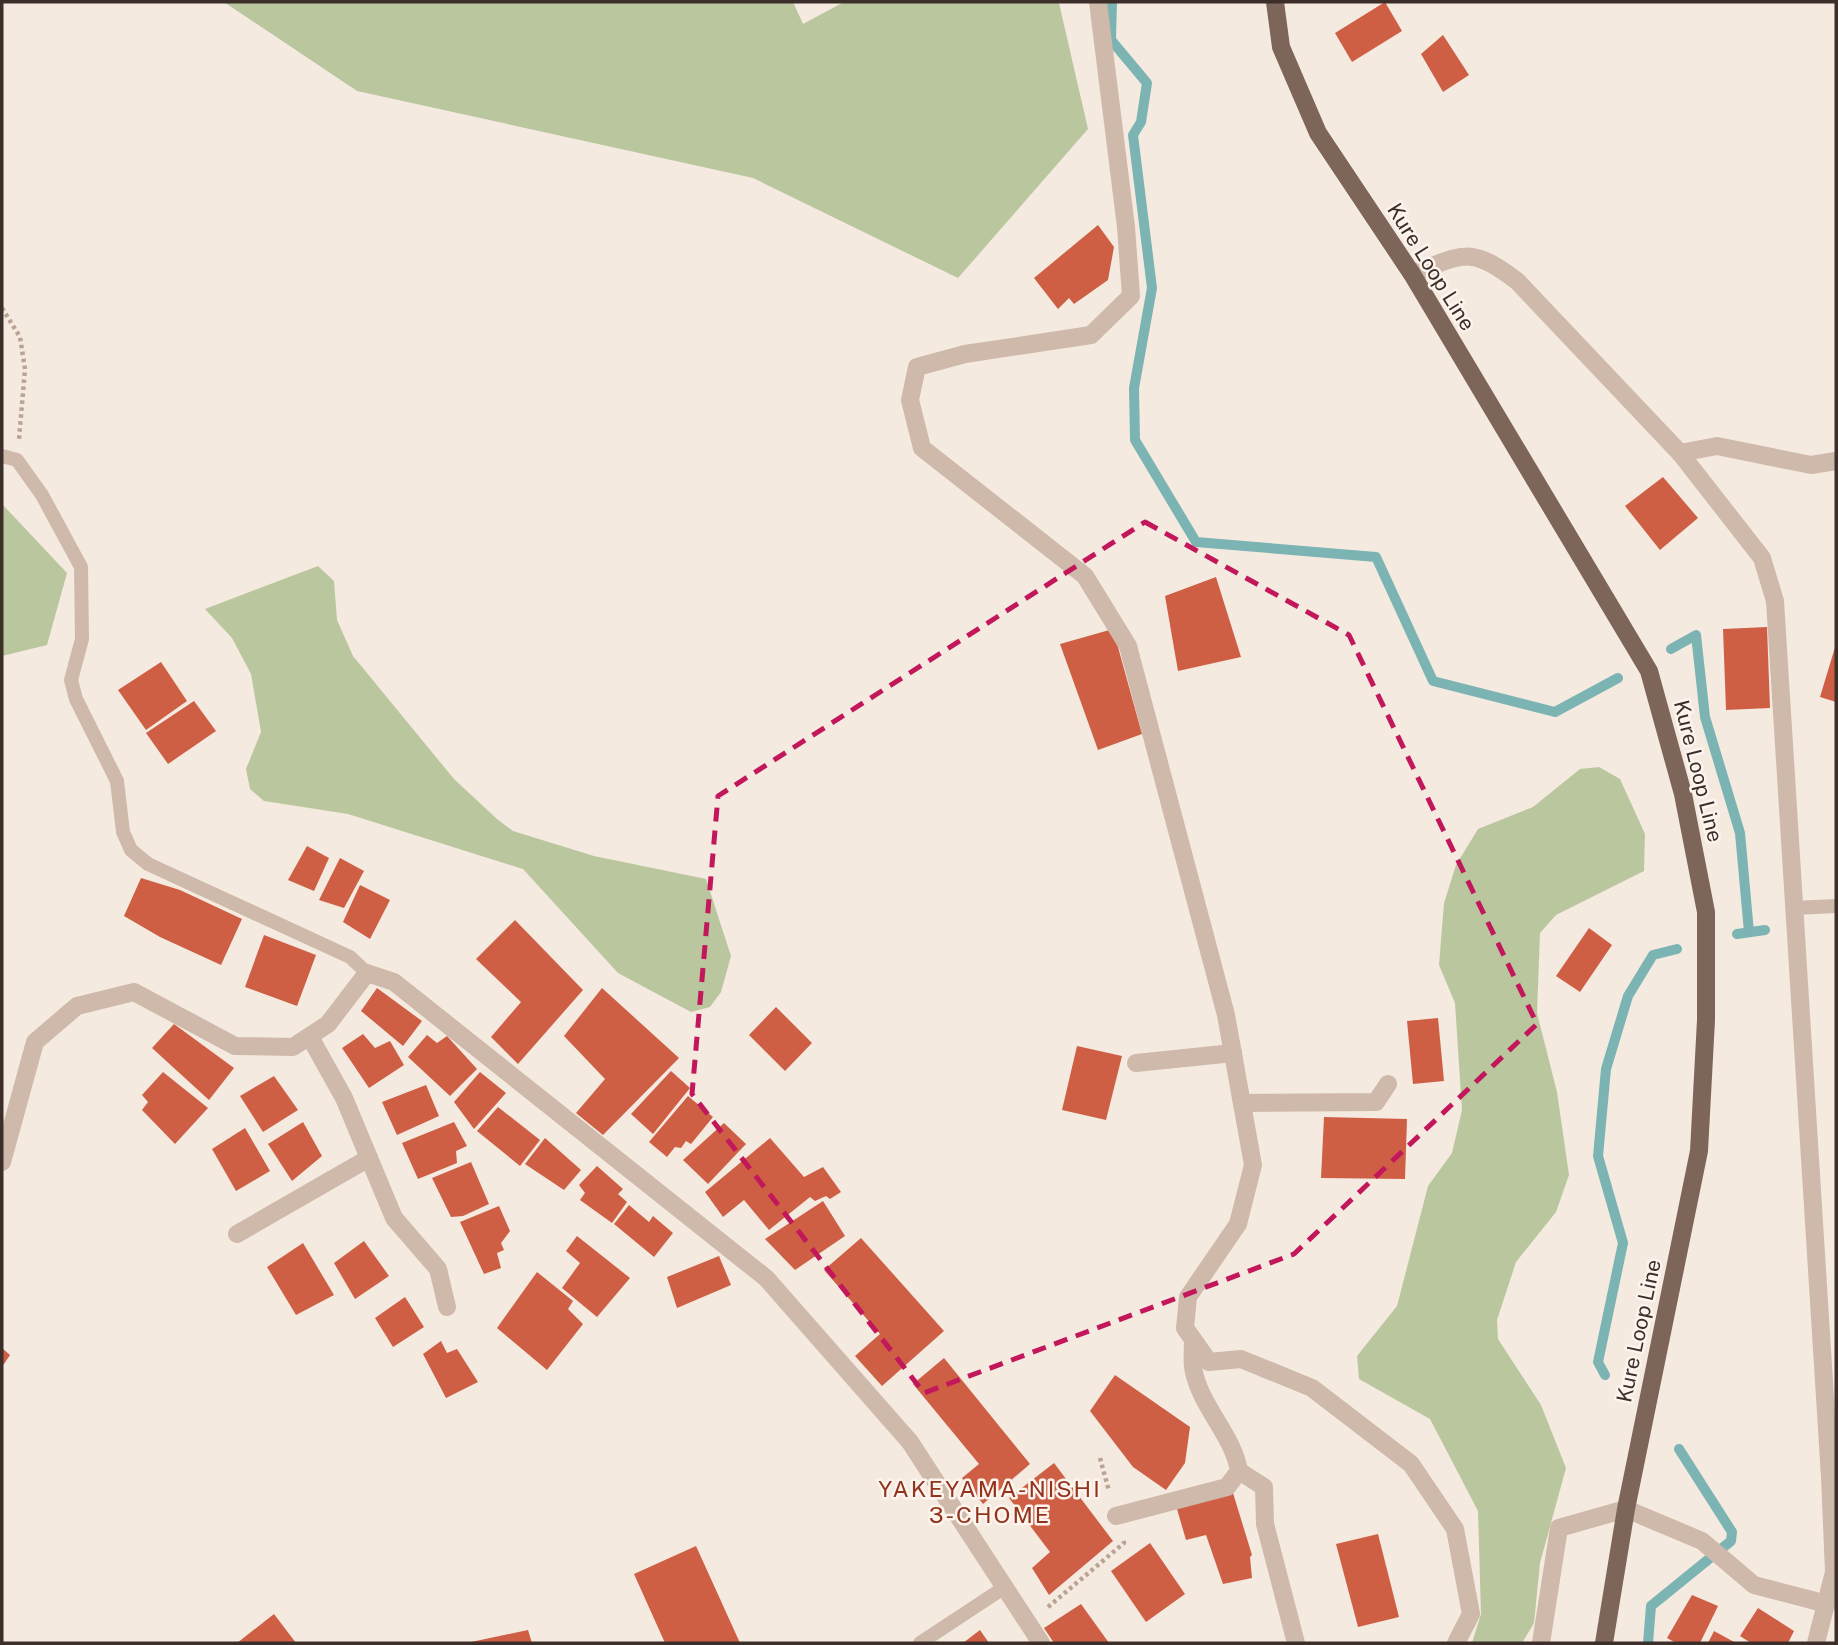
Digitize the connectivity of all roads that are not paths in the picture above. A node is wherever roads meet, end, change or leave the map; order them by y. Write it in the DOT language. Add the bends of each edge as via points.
graph roads {
  1 [pos="1098,2"];
  2 [pos="1275,2"];
  3 [pos="1412,274"];
  4 [pos="1680,453"];
  5 [pos="2,456"];
  6 [pos="1836,461"];
  7 [pos="1836,906"];
  8 [pos="1794,908"];
  9 [pos="367,973"];
  10 [pos="310,1037"];
  11 [pos="1233,1053"];
  12 [pos="1136,1063"];
  13 [pos="1388,1084"];
  14 [pos="1241,1103"];
  15 [pos="369,1158"];
  16 [pos="2,1162"];
  17 [pos="237,1234"];
  18 [pos="447,1307"];
  19 [pos="1193,1340"];
  20 [pos="1239,1471"];
  21 [pos="1626,1509"];
  22 [pos="1116,1516"];
  23 [pos="1005,1587"];
  24 [pos="1827,1604"];
  25 [pos="920,1643"];
  26 [pos="1041,1643"];
  27 [pos="1296,1643"];
  28 [pos="1457,1643"];
  29 [pos="1541,1643"];
  30 [pos="1604,1643"];
  31 [pos="1816,1643"];
  1 -- 11 [label="street" via="1131,296 1091,335 965,354 916,367 910,400 922,448 1085,576 1128,646"];
  2 -- 3 [label="main road, Kure Loop Line" via="1281,47 1318,134"];
  3 -- 4 [label="street" via="1460,256 1488,259 1517,281"];
  3 -- 21 [label="main road, Kure Loop Line" via="1649,671 1683,794 1706,912 1699,1151"];
  4 -- 6 [label="street" via="1717,446 1811,465"];
  4 -- 8 [label="street" via="1762,558 1775,601"];
  5 -- 9 [label="lane" via="17,460 42,495 81,567 82,639 71,680 117,781 123,832 131,850 148,864 350,957"];
  7 -- 8 [label="lane"];
  8 -- 24 [label="street" via="1830,1477 1833,1572"];
  9 -- 10 [label="street" via="328,1024"];
  9 -- 23 [label="street" via="394,982 766,1279 910,1442"];
  10 -- 15 [label="street" via="344,1098"];
  10 -- 16 [label="street" via="293,1047 236,1046 134,992 77,1006 35,1042"];
  11 -- 12 [label="street"];
  11 -- 14 [label="street"];
  13 -- 14 [label="street" via="1376,1102"];
  14 -- 19 [label="street" via="1252,1165 1238,1224 1188,1297 1185,1328"];
  15 -- 17 [label="street"];
  15 -- 18 [label="street" via="394,1219 438,1269"];
  19 -- 20 [label="street" via="1193,1368 1207,1406 1236,1455"];
  19 -- 28 [label="street" via="1209,1362 1241,1359 1312,1388 1411,1464 1455,1529 1471,1614"];
  20 -- 22 [label="street" via="1227,1487"];
  20 -- 27 [label="street" via="1264,1486 1265,1524"];
  21 -- 24 [label="street" via="1702,1541 1754,1585"];
  21 -- 29 [label="street" via="1559,1528"];
  21 -- 30 [label="main road, Kure Loop Line"];
  23 -- 25 [label="lane"];
  23 -- 26 [label="street"];
  24 -- 31 [label="street"];
}
